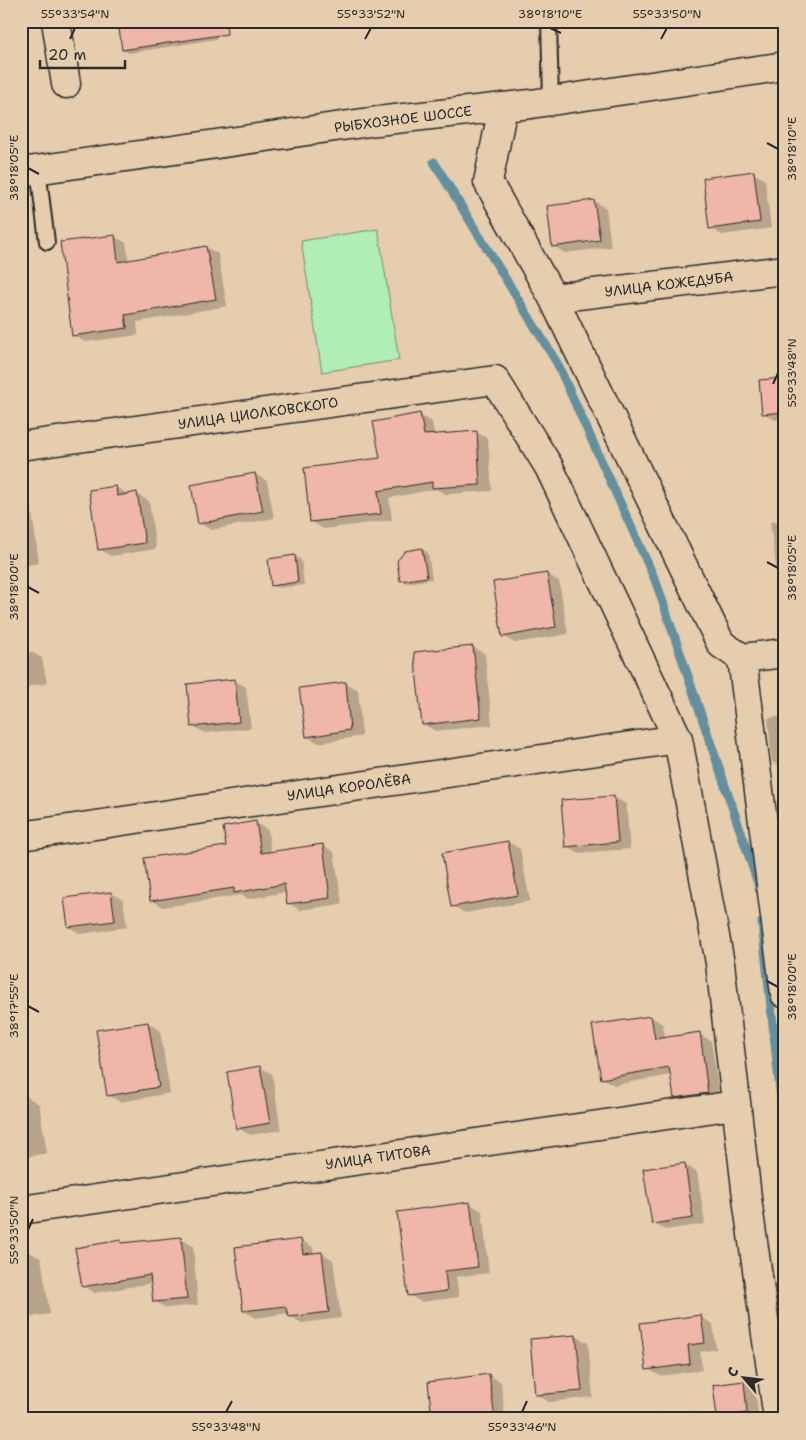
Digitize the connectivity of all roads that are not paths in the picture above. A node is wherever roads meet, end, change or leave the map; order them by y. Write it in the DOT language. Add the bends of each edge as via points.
graph roads {
  1 [pos="56,21"];
  2 [pos="549,21"];
  3 [pos="785,66"];
  4 [pos="66,84"];
  5 [pos="551,101"];
  6 [pos="503,107"];
  7 [pos="30,170"];
  8 [pos="47,242"];
  9 [pos="785,270"];
  10 [pos="553,298"];
  11 [pos="21,446"];
  12 [pos="785,653"];
  13 [pos="742,658"];
  14 [pos="678,739"];
  15 [pos="21,836"];
  16 [pos="785,994"];
  17 [pos="735,1105"];
  18 [pos="21,1210"];
  19 [pos="778,1419"];
  1 -- 4 [label="street"];
  2 -- 5 [label="lane"];
  3 -- 5 [label="street, РЫБХОЗНОЕ ШОССЕ"];
  5 -- 6 [label="street, РЫБХОЗНОЕ ШОССЕ"];
  6 -- 7 [label="street, РЫБХОЗНОЕ ШОССЕ" via="377,121"];
  6 -- 10 [label="street" via="488,182"];
  7 -- 8 [label="lane"];
  9 -- 10 [label="street, УЛИЦА КОЖЕДУБА"];
  10 -- 13 [label="street" via="721,644"];
  11 -- 14 [label="street, УЛИЦА ЦИОЛКОВСКОГО" via="495,380 549,467"];
  12 -- 13 [label="street"];
  13 -- 16 [label="street"];
  14 -- 15 [label="street, УЛИЦА КОРОЛЁВА"];
  14 -- 17 [label="street" via="720,963"];
  17 -- 18 [label="street, УЛИЦА ТИТОВА"];
  17 -- 19 [label="street"];
}
